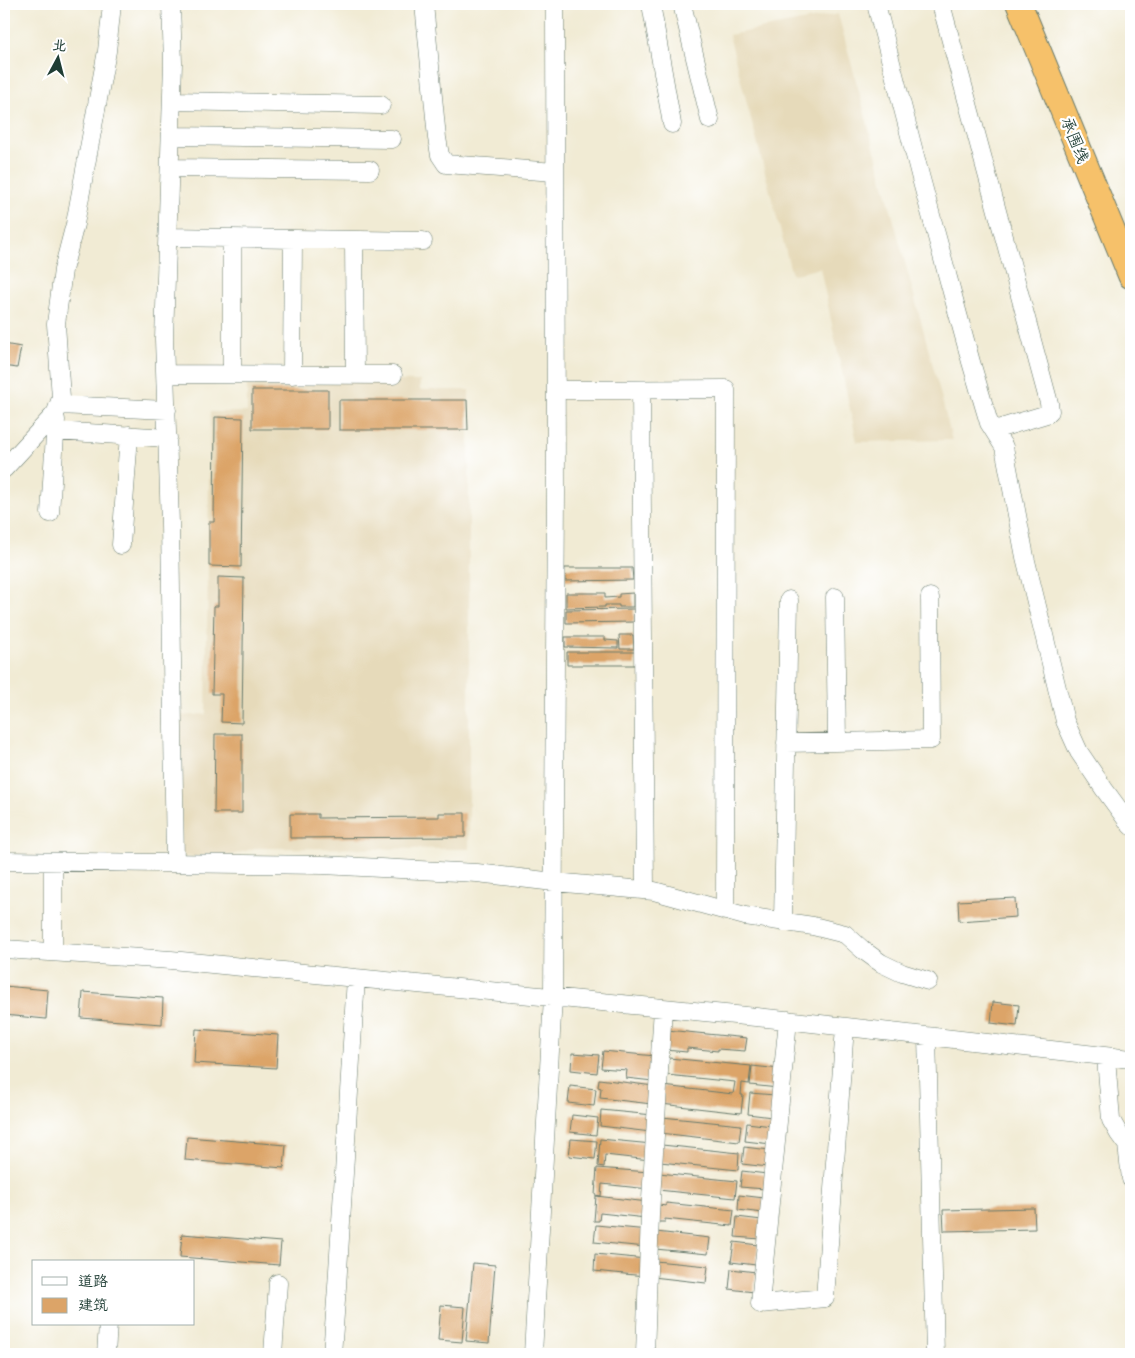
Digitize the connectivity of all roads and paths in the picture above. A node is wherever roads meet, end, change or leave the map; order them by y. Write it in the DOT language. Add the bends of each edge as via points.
graph roads {
  1 [pos="112,4"];
  2 [pos="171,4"];
  3 [pos="424,4"];
  4 [pos="555,4"];
  5 [pos="651,4"];
  6 [pos="682,4"];
  7 [pos="876,4"];
  8 [pos="941,4"];
  9 [pos="1019,4"];
  10 [pos="172,101"];
  11 [pos="381,105"];
  12 [pos="710,120"];
  13 [pos="672,124"];
  14 [pos="171,136"];
  15 [pos="392,139"];
  16 [pos="170,168"];
  17 [pos="370,170"];
  18 [pos="555,172"];
  19 [pos="167,237"];
  20 [pos="232,238"];
  21 [pos="293,239"];
  22 [pos="354,240"];
  23 [pos="423,241"];
  24 [pos="1131,276"];
  25 [pos="166,374"];
  26 [pos="232,374"];
  27 [pos="292,375"];
  28 [pos="355,375"];
  29 [pos="393,375"];
  30 [pos="556,390"];
  31 [pos="641,390"];
  32 [pos="57,408"];
  33 [pos="167,410"];
  34 [pos="994,430"];
  35 [pos="55,431"];
  36 [pos="129,435"];
  37 [pos="168,438"];
  38 [pos="4,469"];
  39 [pos="50,513"];
  40 [pos="121,546"];
  41 [pos="834,597"];
  42 [pos="930,597"];
  43 [pos="789,600"];
  44 [pos="837,742"];
  45 [pos="786,743"];
  46 [pos="1131,826"];
  47 [pos="4,861"];
  48 [pos="53,862"];
  49 [pos="175,863"];
  50 [pos="554,882"];
  51 [pos="645,890"];
  52 [pos="725,911"];
  53 [pos="783,922"];
  54 [pos="4,949"];
  55 [pos="53,952"];
  56 [pos="356,978"];
  57 [pos="928,981"];
  58 [pos="553,997"];
  59 [pos="663,1008"];
  60 [pos="788,1020"];
  61 [pos="845,1027"];
  62 [pos="927,1036"];
  63 [pos="1106,1056"];
  64 [pos="1131,1059"];
  65 [pos="1131,1179"];
  66 [pos="278,1283"];
  67 [pos="108,1326"];
  68 [pos="106,1354"];
  69 [pos="273,1354"];
  70 [pos="332,1354"];
  71 [pos="533,1354"];
  72 [pos="645,1354"];
  73 [pos="935,1354"];
  1 -- 32 [label="street" via="101,84 75,224 63,270 56,324 61,398"];
  2 -- 10 [label="street"];
  3 -- 18 [label="street" via="437,138 440,155 446,164"];
  4 -- 18 [label="street"];
  5 -- 13 [label="street"];
  6 -- 12 [label="street"];
  7 -- 34 [label="street" via="968,353"];
  8 -- 34 [label="street" via="1050,411"];
  9 -- 24 [label="highway, 承围线"];
  10 -- 11 [label="street"];
  10 -- 14 [label="street"];
  14 -- 15 [label="street"];
  14 -- 16 [label="street"];
  16 -- 17 [label="street"];
  16 -- 19 [label="street"];
  18 -- 30 [label="street"];
  19 -- 20 [label="street"];
  19 -- 25 [label="street"];
  20 -- 21 [label="street"];
  20 -- 26 [label="street"];
  21 -- 22 [label="street"];
  21 -- 27 [label="street"];
  22 -- 23 [label="street"];
  22 -- 28 [label="street"];
  25 -- 26 [label="street"];
  25 -- 33 [label="street"];
  26 -- 27 [label="street"];
  27 -- 28 [label="street"];
  28 -- 29 [label="street"];
  30 -- 31 [label="street"];
  30 -- 50 [label="street"];
  31 -- 51 [label="street"];
  31 -- 52 [label="street" via="726,389"];
  32 -- 33 [label="street"];
  32 -- 35 [label="street"];
  32 -- 38 [label="street"];
  33 -- 37 [label="street"];
  34 -- 46 [label="street" via="1004,447 1024,557 1065,721 1079,752"];
  35 -- 36 [label="street"];
  35 -- 39 [label="street"];
  36 -- 37 [label="street"];
  36 -- 40 [label="street"];
  37 -- 49 [label="street"];
  41 -- 44 [label="street"];
  42 -- 44 [label="street" via="931,740"];
  43 -- 45 [label="street"];
  44 -- 45 [label="street"];
  45 -- 53 [label="street"];
  47 -- 48 [label="street"];
  48 -- 49 [label="street"];
  48 -- 55 [label="street"];
  49 -- 50 [label="street" via="477,872"];
  50 -- 51 [label="street"];
  50 -- 58 [label="street"];
  51 -- 52 [label="street"];
  52 -- 53 [label="street"];
  53 -- 57 [label="street" via="845,934 881,963"];
  54 -- 55 [label="street"];
  55 -- 56 [label="street"];
  56 -- 58 [label="street"];
  56 -- 70 [label="street"];
  58 -- 59 [label="street"];
  58 -- 71 [label="street"];
  59 -- 60 [label="street"];
  59 -- 72 [label="street"];
  60 -- 61 [label="street"];
  60 -- 61 [label="street" via="760,1304 825,1298"];
  61 -- 62 [label="street"];
  62 -- 63 [label="street"];
  62 -- 73 [label="street"];
  63 -- 64 [label="street"];
  63 -- 65 [label="street" via="1111,1120 1127,1145"];
  66 -- 69 [label="street"];
  67 -- 68 [label="street"];
}
